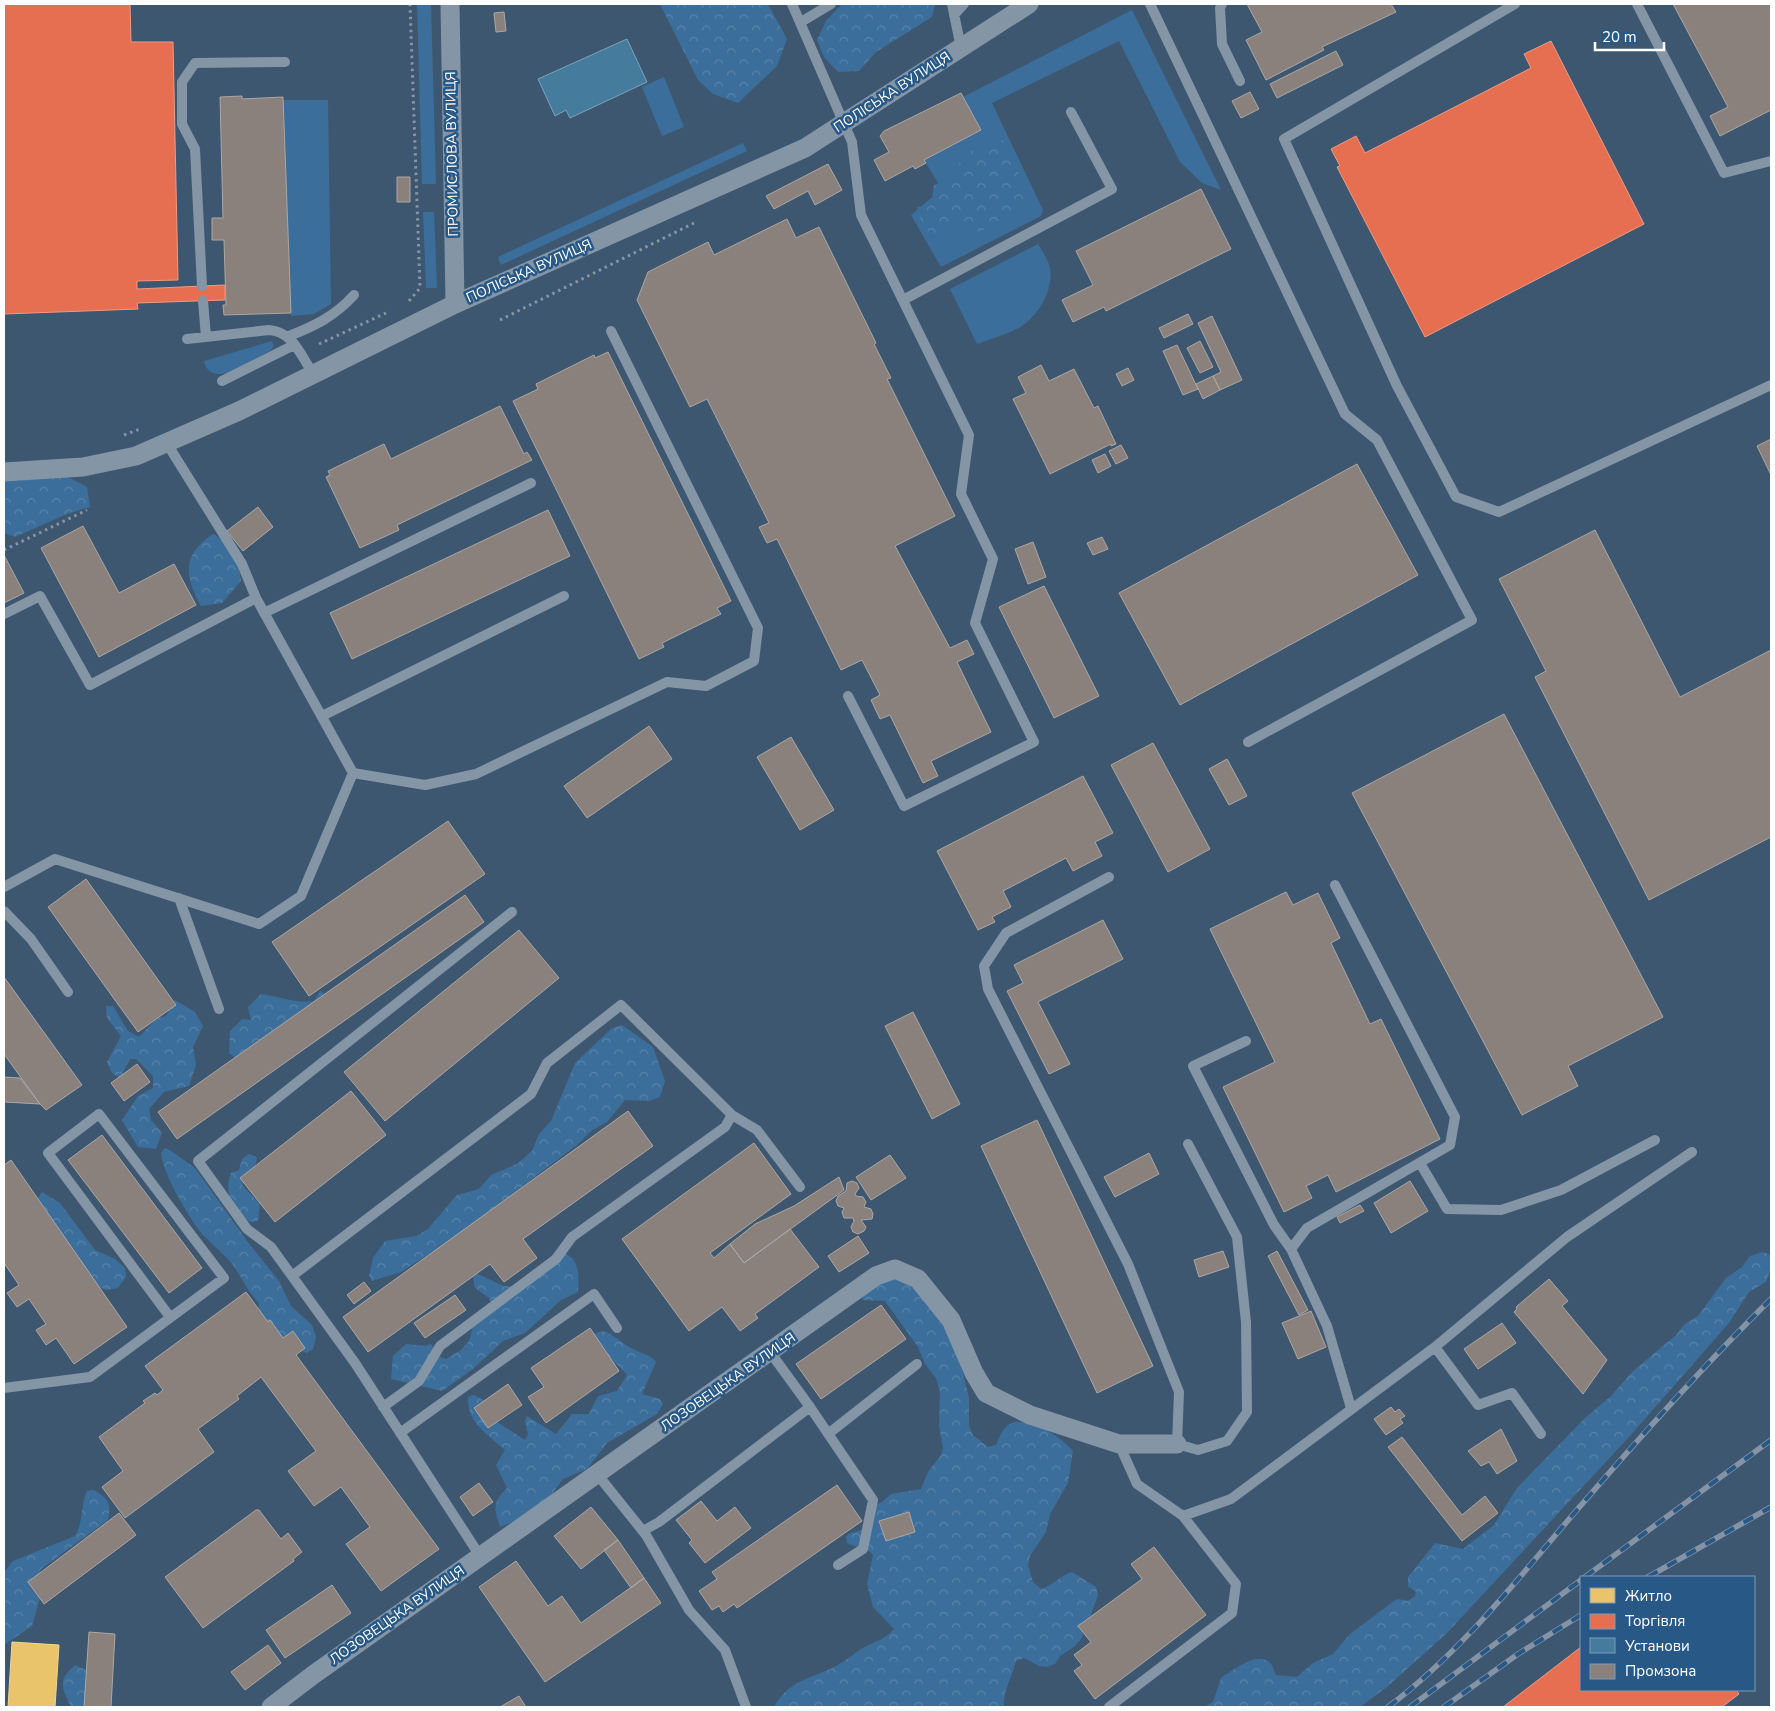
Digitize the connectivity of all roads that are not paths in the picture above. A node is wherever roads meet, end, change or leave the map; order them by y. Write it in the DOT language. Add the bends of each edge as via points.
graph roads {
  1 [pos="450,4"];
  2 [pos="792,4"];
  3 [pos="831,4"];
  4 [pos="952,4"];
  5 [pos="964,4"];
  6 [pos="1029,4"];
  7 [pos="1150,4"];
  8 [pos="1222,4"];
  9 [pos="1515,4"];
  10 [pos="1637,4"];
  11 [pos="954,15"];
  12 [pos="801,22"];
  13 [pos="960,48"];
  14 [pos="285,62"];
  15 [pos="1240,81"];
  16 [pos="1071,112"];
  17 [pos="845,122"];
  18 [pos="1771,162"];
  19 [pos="202,286"];
  20 [pos="354,295"];
  21 [pos="903,300"];
  22 [pos="203,301"];
  23 [pos="454,304"];
  24 [pos="611,330"];
  25 [pos="206,337"];
  26 [pos="187,339"];
  27 [pos="292,341"];
  28 [pos="314,375"];
  29 [pos="222,381"];
  30 [pos="1771,385"];
  31 [pos="166,442"];
  32 [pos="4,472"];
  33 [pos="531,484"];
  34 [pos="564,596"];
  35 [pos="256,598"];
  36 [pos="264,613"];
  37 [pos="4,614"];
  38 [pos="848,696"];
  39 [pos="322,716"];
  40 [pos="1248,742"];
  41 [pos="353,773"];
  42 [pos="1109,877"];
  43 [pos="1335,885"];
  44 [pos="4,887"];
  45 [pos="179,898"];
  46 [pos="4,911"];
  47 [pos="512,912"];
  48 [pos="68,992"];
  49 [pos="219,1009"];
  50 [pos="1246,1041"];
  51 [pos="732,1115"];
  52 [pos="1655,1140"];
  53 [pos="1188,1144"];
  54 [pos="1692,1152"];
  55 [pos="1420,1162"];
  56 [pos="800,1187"];
  57 [pos="1291,1249"];
  58 [pos="292,1276"];
  59 [pos="170,1317"];
  60 [pos="618,1328"];
  61 [pos="1435,1347"];
  62 [pos="770,1352"];
  63 [pos="917,1364"];
  64 [pos="4,1388"];
  65 [pos="810,1406"];
  66 [pos="383,1407"];
  67 [pos="1351,1408"];
  68 [pos="400,1433"];
  69 [pos="828,1434"];
  70 [pos="1541,1434"];
  71 [pos="1119,1444"];
  72 [pos="1177,1444"];
  73 [pos="597,1474"];
  74 [pos="1183,1516"];
  75 [pos="643,1532"];
  76 [pos="480,1556"];
  77 [pos="838,1565"];
  78 [pos="271,1707"];
  79 [pos="746,1707"];
  80 [pos="1109,1707"];
  1 -- 23 [label="street, ПРОМИСЛОВА ВУЛИЦЯ"];
  2 -- 12 [label="lane"];
  3 -- 12 [label="lane"];
  4 -- 11 [label="lane"];
  5 -- 11 [label="lane"];
  6 -- 13 [label="street, ПОЛІСЬКА ВУЛИЦЯ"];
  7 -- 40 [label="lane" via="1345,414 1377,440 1472,620"];
  8 -- 15 [label="lane" via="1222,44"];
  9 -- 30 [label="lane" via="1284,139 1397,386 1456,497 1499,512"];
  10 -- 18 [label="lane" via="1724,173"];
  11 -- 13 [label="lane"];
  12 -- 17 [label="lane"];
  13 -- 17 [label="street, ПОЛІСЬКА ВУЛИЦЯ"];
  14 -- 19 [label="lane" via="195,63 182,82 182,124 194,148"];
  16 -- 21 [label="lane" via="1112,189"];
  17 -- 21 [label="lane" via="854,149 862,215"];
  17 -- 23 [label="street, ПОЛІСЬКА ВУЛИЦЯ" via="806,148"];
  20 -- 27 [label="lane" via="340,312"];
  21 -- 38 [label="lane" via="969,435 962,494 993,558 975,623 1034,742 904,806"];
  22 -- 25 [label="lane"];
  23 -- 28 [label="street, ПОЛІСЬКА ВУЛИЦЯ"];
  24 -- 41 [label="lane" via="758,628 754,661 706,686 667,682 476,774 425,786"];
  25 -- 26 [label="lane"];
  25 -- 27 [label="lane" via="269,330 280,331"];
  27 -- 28 [label="lane"];
  27 -- 29 [label="lane"];
  28 -- 31 [label="street, ПОЛІСЬКА ВУЛИЦЯ"];
  31 -- 32 [label="street, ПОЛІСЬКА ВУЛИЦЯ" via="136,456 83,467"];
  31 -- 35 [label="lane" via="242,564"];
  33 -- 36 [label="lane"];
  34 -- 39 [label="lane"];
  35 -- 36 [label="lane"];
  35 -- 37 [label="lane" via="90,685 40,596"];
  36 -- 39 [label="lane"];
  39 -- 41 [label="lane"];
  41 -- 45 [label="lane" via="301,896 258,924"];
  42 -- 72 [label="lane" via="1006,934 984,966 988,989 1128,1264 1179,1392"];
  43 -- 55 [label="lane" via="1455,1117 1450,1145"];
  44 -- 45 [label="lane" via="55,859"];
  45 -- 49 [label="lane"];
  46 -- 48 [label="lane" via="31,939"];
  47 -- 58 [label="lane" via="198,1162 247,1229 271,1247"];
  50 -- 57 [label="lane" via="1193,1066 1274,1225"];
  51 -- 56 [label="lane" via="757,1130"];
  51 -- 58 [label="lane" via="621,1005 546,1063 531,1094"];
  51 -- 66 [label="lane" via="725,1127 572,1237 556,1259 440,1346 419,1381"];
  52 -- 55 [label="lane" via="1561,1190 1501,1210 1447,1209"];
  53 -- 72 [label="lane" via="1237,1237 1246,1322 1247,1412 1227,1441 1198,1450"];
  54 -- 61 [label="lane" via="1567,1237"];
  55 -- 57 [label="lane" via="1307,1228"];
  57 -- 67 [label="lane" via="1327,1326"];
  58 -- 66 [label="lane" via="355,1362"];
  59 -- 59 [label="lane" via="224,1278 99,1114 48,1153"];
  59 -- 64 [label="lane" via="90,1377"];
  60 -- 68 [label="lane" via="594,1294"];
  61 -- 67 [label="lane"];
  61 -- 70 [label="lane" via="1478,1405 1512,1393"];
  62 -- 65 [label="lane"];
  62 -- 71 [label="street, ЛОЗОВЕЦЬКА ВУЛИЦЯ" via="876,1276 895,1269 918,1279 951,1320 986,1393 1030,1415"];
  62 -- 73 [label="street, ЛОЗОВЕЦЬКА ВУЛИЦЯ"];
  63 -- 69 [label="lane"];
  65 -- 69 [label="lane"];
  65 -- 75 [label="lane"];
  66 -- 68 [label="lane"];
  67 -- 74 [label="lane" via="1231,1499"];
  68 -- 76 [label="lane"];
  69 -- 77 [label="lane" via="873,1500 863,1549"];
  71 -- 72 [label="street, ЛОЗОВЕЦЬКА ВУЛИЦЯ"];
  71 -- 74 [label="lane" via="1137,1484"];
  73 -- 75 [label="lane"];
  73 -- 76 [label="street, ЛОЗОВЕЦЬКА ВУЛИЦЯ"];
  74 -- 80 [label="lane" via="1236,1584 1232,1613"];
  75 -- 79 [label="lane" via="689,1610 725,1650"];
  76 -- 78 [label="street, ЛОЗОВЕЦЬКА ВУЛИЦЯ"];
}
